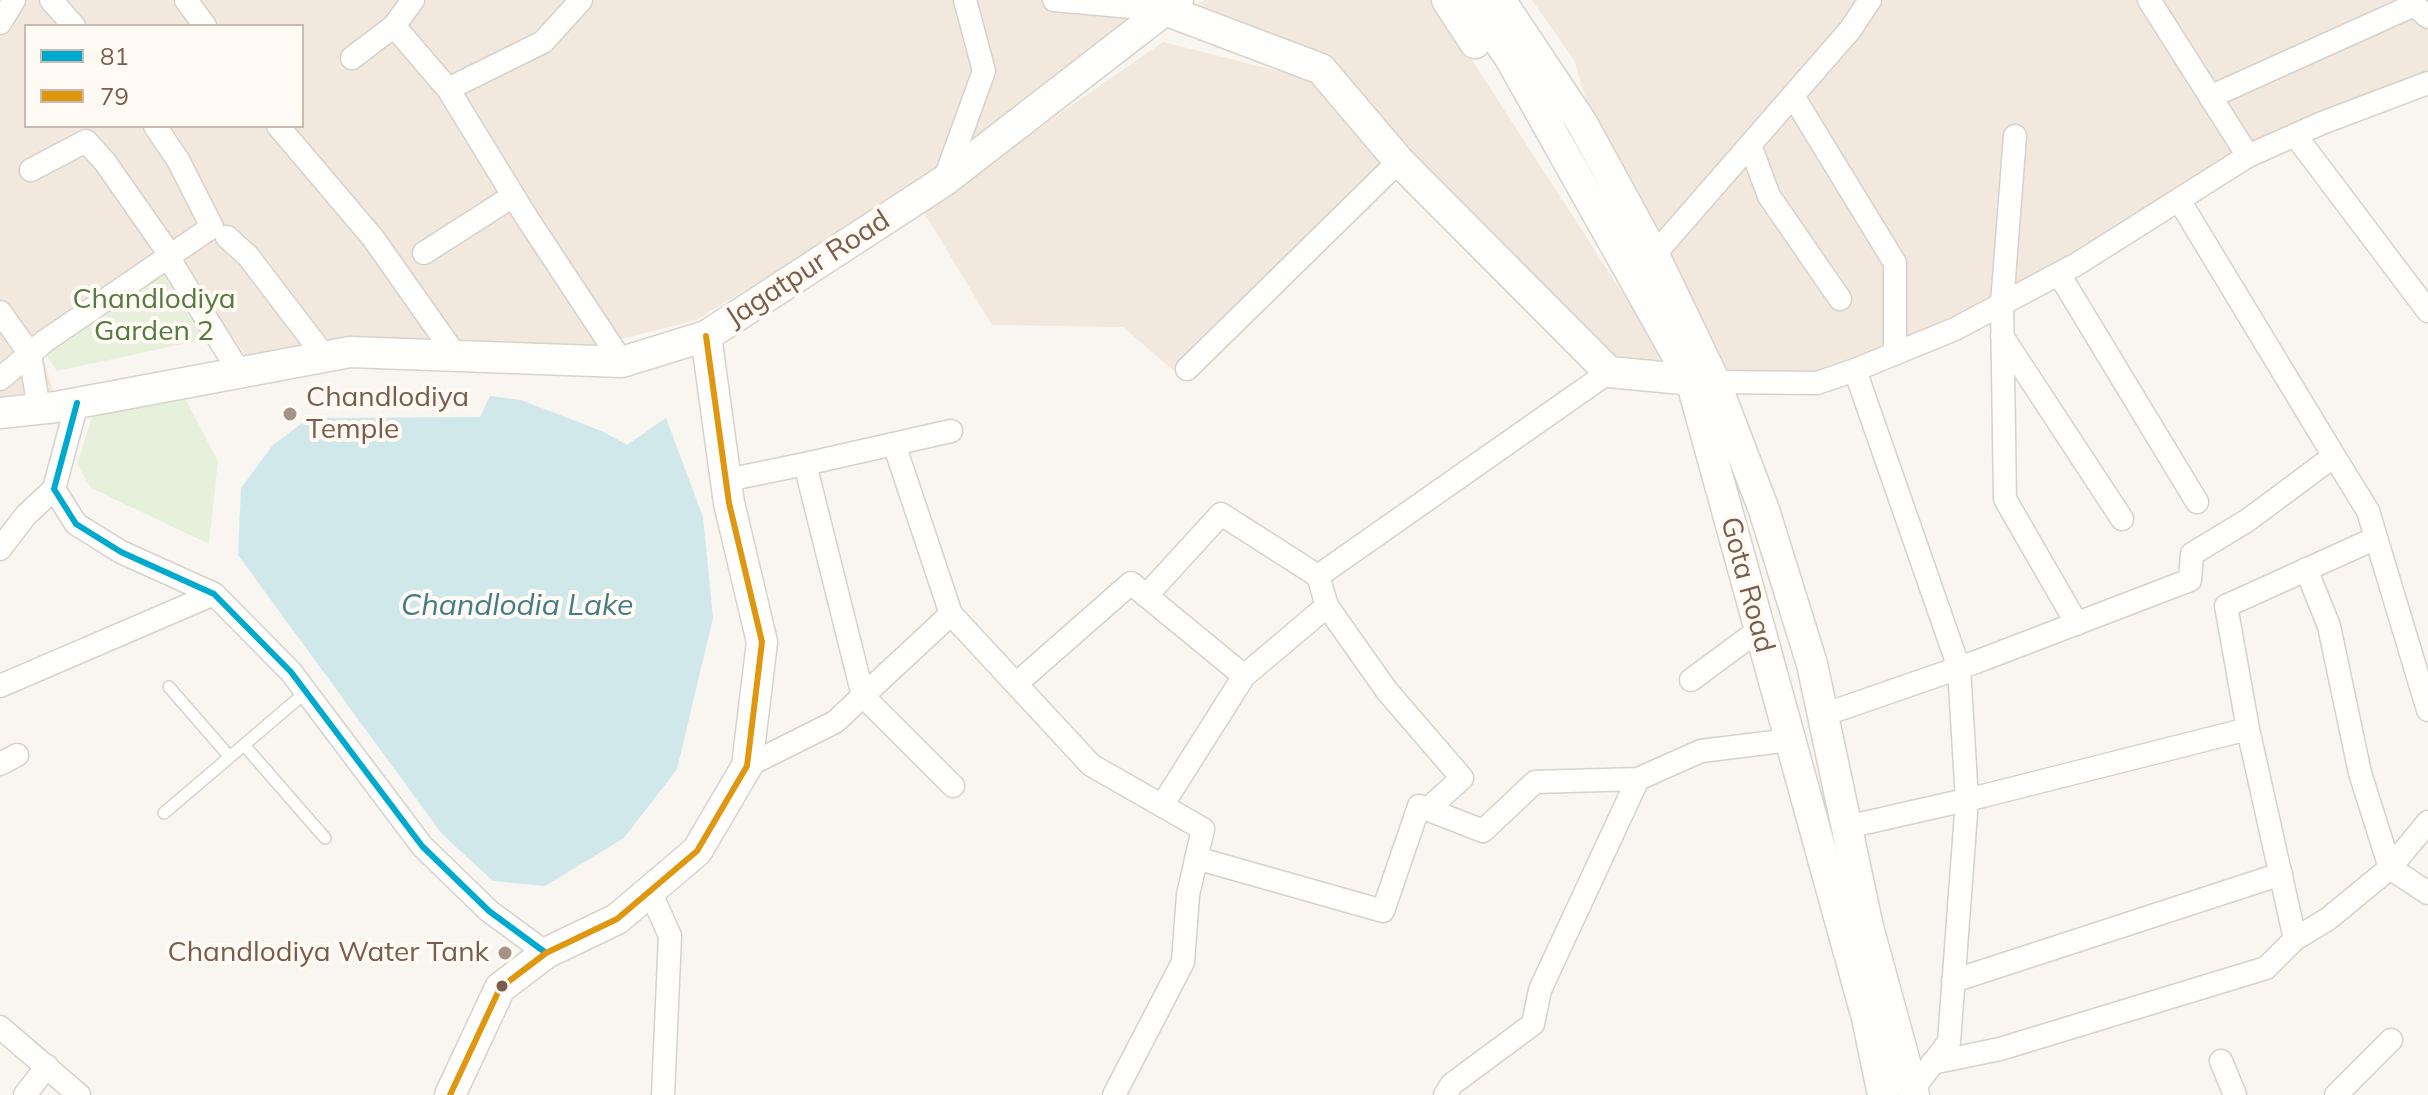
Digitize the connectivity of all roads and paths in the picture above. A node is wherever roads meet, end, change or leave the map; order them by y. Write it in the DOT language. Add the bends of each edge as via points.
graph roads {
  1 [pos="14,0"];
  2 [pos="51,0"];
  3 [pos="186,0"];
  4 [pos="413,0"];
  5 [pos="581,0"];
  6 [pos="965,0"];
  7 [pos="1054,0"];
  8 [pos="1447,0"];
  9 [pos="1471,0"];
  10 [pos="1500,0"];
  11 [pos="1520,0"];
  12 [pos="1870,0"];
  13 [pos="2149,0"];
  14 [pos="1173,5"];
  15 [pos="2428,17"];
  16 [pos="0,23"];
  17 [pos="72,24"];
  18 [pos="204,24"];
  19 [pos="394,26"];
  20 [pos="352,58"];
  21 [pos="2428,83"];
  22 [pos="448,89"];
  23 [pos="1793,96"];
  24 [pos="2210,97"];
  25 [pos="1537,105"];
  26 [pos="1582,123"];
  27 [pos="156,128"];
  28 [pos="280,128"];
  29 [pos="2295,135"];
  30 [pos="2015,136"];
  31 [pos="1750,145"];
  32 [pos="2248,156"];
  33 [pos="1399,161"];
  34 [pos="31,170"];
  35 [pos="944,181"];
  36 [pos="513,196"];
  37 [pos="2179,200"];
  38 [pos="227,237"];
  39 [pos="424,253"];
  40 [pos="1654,255"];
  41 [pos="169,256"];
  42 [pos="2059,274"];
  43 [pos="1840,299"];
  44 [pos="2002,304"];
  45 [pos="2428,311"];
  46 [pos="0,312"];
  47 [pos="2002,335"];
  48 [pos="706,336"];
  49 [pos="1895,353"];
  50 [pos="30,354"];
  51 [pos="456,356"];
  52 [pos="325,357"];
  53 [pos="622,362"];
  54 [pos="1187,369"];
  55 [pos="1855,370"];
  56 [pos="1609,372"];
  57 [pos="240,373"];
  58 [pos="0,379"];
  59 [pos="1703,381"];
  60 [pos="77,403"];
  61 [pos="39,409"];
  62 [pos="0,413"];
  63 [pos="951,431"];
  64 [pos="894,444"];
  65 [pos="2334,456"];
  66 [pos="805,464"];
  67 [pos="727,480"];
  68 [pos="54,489"];
  69 [pos="2197,502"];
  70 [pos="2122,519"];
  71 [pos="2376,538"];
  72 [pos="0,549"];
  73 [pos="2306,569"];
  74 [pos="1318,576"];
  75 [pos="214,594"];
  76 [pos="1146,596"];
  77 [pos="1327,606"];
  78 [pos="951,614"];
  79 [pos="2077,624"];
  80 [pos="1760,629"];
  81 [pos="1959,668"];
  82 [pos="1244,676"];
  83 [pos="2424,679"];
  84 [pos="1691,680"];
  85 [pos="1016,684"];
  86 [pos="0,686"];
  87 [pos="169,687"];
  88 [pos="306,692"];
  89 [pos="863,696"];
  90 [pos="2428,710"];
  91 [pos="1823,715"];
  92 [pos="2248,729"];
  93 [pos="1790,740"];
  94 [pos="244,745"];
  95 [pos="229,756"];
  96 [pos="747,766"];
  97 [pos="1638,779"];
  98 [pos="953,786"];
  99 [pos="1967,800"];
  100 [pos="1163,804"];
  101 [pos="1428,809"];
  102 [pos="164,813"];
  103 [pos="2428,822"];
  104 [pos="1847,827"];
  105 [pos="325,838"];
  106 [pos="1196,858"];
  107 [pos="2390,868"];
  108 [pos="2281,874"];
  109 [pos="650,891"];
  110 [pos="2428,893"];
  111 [pos="2295,939"];
  112 [pos="546,953"];
  113 [pos="1953,981"];
  114 [pos="0,1027"];
  115 [pos="2391,1040"];
  116 [pos="2221,1061"];
  117 [pos="1932,1063"];
  118 [pos="47,1066"];
  119 [pos="1914,1092"];
  120 [pos="25,1095"];
  121 [pos="79,1095"];
  122 [pos="450,1095"];
  123 [pos="663,1095"];
  124 [pos="1114,1095"];
  125 [pos="1445,1095"];
  126 [pos="1883,1095"];
  127 [pos="2235,1095"];
  128 [pos="2336,1095"];
  1 -- 16 [label="street"];
  2 -- 17 [label="street"];
  3 -- 18 [label="street"];
  4 -- 19 [label="street"];
  5 -- 22 [label="street" via="543,42"];
  6 -- 35 [label="street" via="984,71"];
  7 -- 14 [label="street"];
  8 -- 25 [label="street" via="1505,88"];
  9 -- 25 [label="street, Gota Road"];
  10 -- 26 [label="street"];
  11 -- 26 [label="street" via="1568,67"];
  12 -- 23 [label="street"];
  13 -- 24 [label="street"];
  14 -- 33 [label="street" via="1321,69"];
  14 -- 35 [label="street, Jagatpur Road"];
  15 -- 24 [label="street" via="2414,5"];
  19 -- 20 [label="street"];
  19 -- 22 [label="street"];
  21 -- 29 [label="street"];
  22 -- 36 [label="street"];
  23 -- 31 [label="street"];
  23 -- 49 [label="street" via="1895,263"];
  24 -- 32 [label="street"];
  25 -- 59 [label="street, Gota Road"];
  26 -- 40 [label="street, Gota Road"];
  27 -- 41 [label="street" via="212,227"];
  28 -- 51 [label="street" via="373,238"];
  29 -- 32 [label="street"];
  29 -- 45 [label="street"];
  30 -- 44 [label="street"];
  31 -- 40 [label="street"];
  31 -- 43 [label="street" via="1769,196"];
  32 -- 37 [label="street"];
  33 -- 54 [label="street"];
  33 -- 56 [label="street"];
  34 -- 41 [label="street" via="86,141"];
  35 -- 48 [label="street, Jagatpur Road"];
  36 -- 39 [label="street"];
  36 -- 53 [label="street"];
  37 -- 42 [label="street"];
  37 -- 65 [label="street"];
  38 -- 52 [label="street" via="248,256"];
  40 -- 59 [label="street, Gota Road"];
  41 -- 50 [label="street"];
  41 -- 57 [label="street"];
  42 -- 44 [label="street"];
  42 -- 69 [label="street"];
  44 -- 47 [label="street"];
  44 -- 49 [label="street"];
  46 -- 50 [label="street"];
  47 -- 70 [label="street"];
  47 -- 79 [label="street" via="2005,499"];
  48 -- 53 [label="street"];
  48 -- 67 [label="street, Jagatpur Road"];
  49 -- 55 [label="street"];
  50 -- 58 [label="street"];
  50 -- 61 [label="street"];
  51 -- 52 [label="street" via="350,352"];
  51 -- 53 [label="street"];
  52 -- 57 [label="street"];
  55 -- 59 [label="street" via="1817,383"];
  55 -- 81 [label="street"];
  56 -- 59 [label="street"];
  56 -- 74 [label="street"];
  57 -- 60 [label="street"];
  59 -- 80 [label="street, Gota Road"];
  59 -- 91 [label="street, Gota Road" via="1764,510"];
  60 -- 61 [label="street"];
  60 -- 68 [label="street"];
  61 -- 62 [label="street"];
  63 -- 64 [label="street"];
  64 -- 66 [label="street"];
  64 -- 78 [label="street"];
  65 -- 71 [label="street" via="2368,511"];
  65 -- 79 [label="street" via="2192,554 2190,580"];
  66 -- 67 [label="street"];
  66 -- 89 [label="street"];
  67 -- 96 [label="street, Jagatpur Road" via="762,642"];
  68 -- 72 [label="street"];
  68 -- 75 [label="street" via="76,524 121,552"];
  71 -- 73 [label="street"];
  71 -- 83 [label="street"];
  73 -- 92 [label="street" via="2226,606"];
  73 -- 107 [label="street" via="2329,626 2360,773"];
  74 -- 76 [label="street" via="1221,514"];
  74 -- 77 [label="street"];
  75 -- 86 [label="street"];
  75 -- 88 [label="street"];
  76 -- 82 [label="street"];
  76 -- 85 [label="street" via="1131,583"];
  77 -- 82 [label="street"];
  77 -- 101 [label="street" via="1387,691 1462,778"];
  78 -- 85 [label="street"];
  78 -- 89 [label="street"];
  79 -- 81 [label="street"];
  80 -- 84 [label="street"];
  80 -- 93 [label="street, Gota Road"];
  81 -- 91 [label="street"];
  81 -- 99 [label="street"];
  82 -- 100 [label="street"];
  83 -- 90 [label="street"];
  85 -- 100 [label="street" via="1091,765"];
  87 -- 95 [label="lane"];
  88 -- 94 [label="lane"];
  88 -- 112 [label="street" via="422,846 489,911"];
  89 -- 96 [label="street" via="835,722"];
  89 -- 98 [label="street"];
  91 -- 104 [label="street, Gota Road"];
  92 -- 99 [label="street"];
  92 -- 108 [label="street"];
  93 -- 97 [label="street" via="1701,751"];
  93 -- 126 [label="street, Gota Road" via="1867,1018"];
  94 -- 95 [label="lane"];
  94 -- 105 [label="lane"];
  95 -- 102 [label="lane"];
  96 -- 109 [label="street, Jagatpur Road" via="697,851"];
  97 -- 101 [label="street" via="1535,782 1483,831"];
  97 -- 125 [label="street" via="1540,990 1533,1024 1452,1084"];
  99 -- 104 [label="street"];
  99 -- 113 [label="street"];
  100 -- 106 [label="street" via="1203,829"];
  101 -- 106 [label="street" via="1419,806 1383,911"];
  103 -- 107 [label="street"];
  104 -- 119 [label="street, Gota Road" via="1868,927"];
  106 -- 124 [label="street" via="1183,962"];
  107 -- 110 [label="street"];
  107 -- 111 [label="street"];
  108 -- 111 [label="street"];
  108 -- 113 [label="street"];
  109 -- 112 [label="street, Jagatpur Road" via="617,919"];
  109 -- 123 [label="street" via="670,936"];
  111 -- 117 [label="street" via="2266,968 2000,1049"];
  112 -- 122 [label="street, Jagatpur Road" via="500,988"];
  113 -- 117 [label="street" via="1949,1042"];
  114 -- 118 [label="street"];
  115 -- 128 [label="street"];
  116 -- 127 [label="street"];
  117 -- 119 [label="street"];
  118 -- 120 [label="street"];
  118 -- 121 [label="street"];
}
